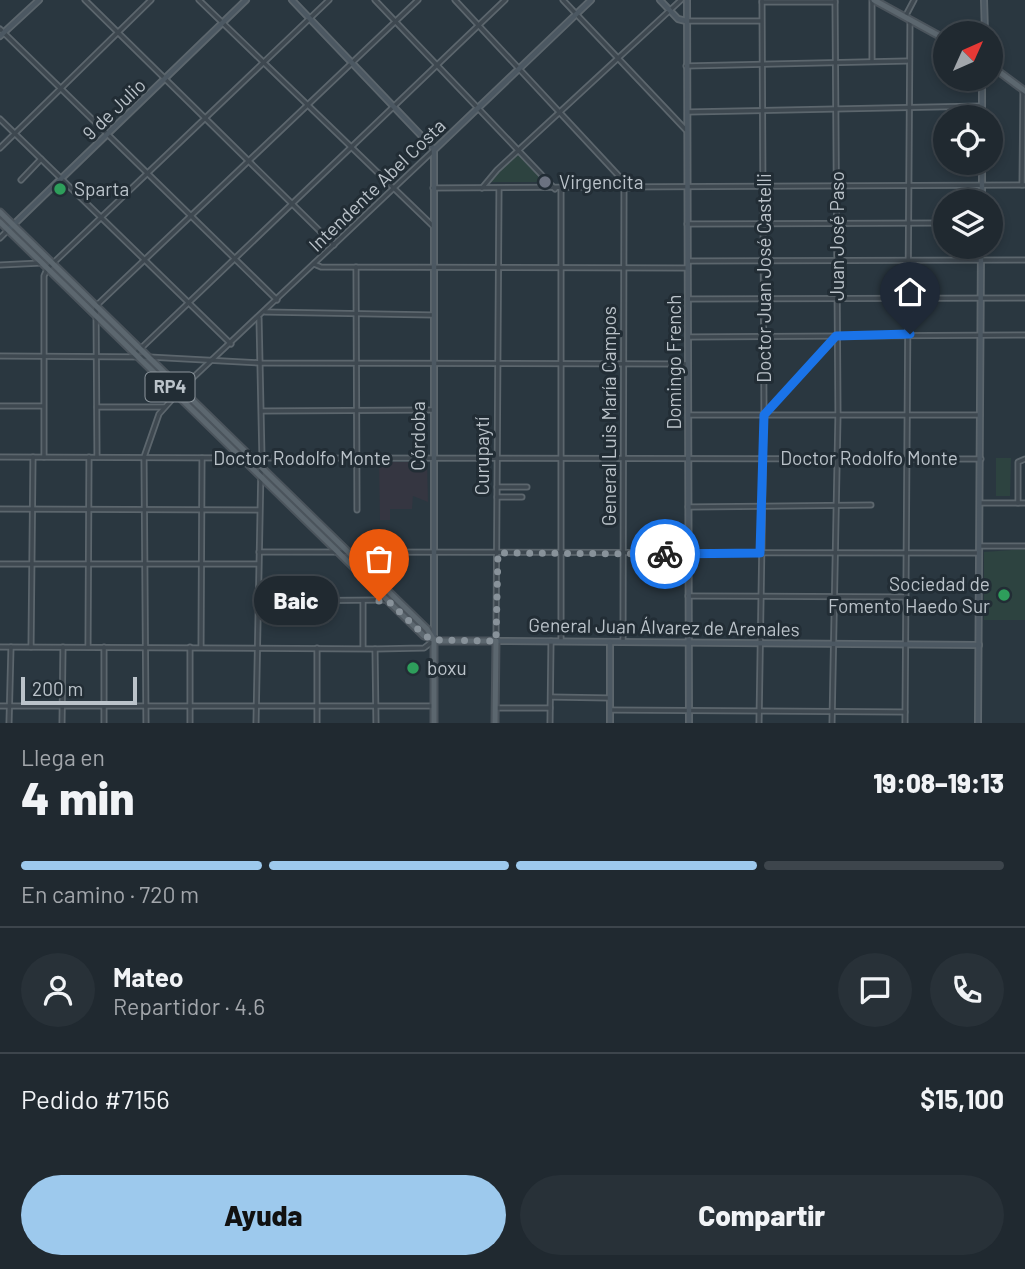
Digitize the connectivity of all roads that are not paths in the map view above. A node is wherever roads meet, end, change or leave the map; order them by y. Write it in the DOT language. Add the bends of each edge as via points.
graph roads {
  1 [pos="39,0"];
  2 [pos="85,0"];
  3 [pos="94,0"];
  4 [pos="151,0"];
  5 [pos="199,0"];
  6 [pos="246,0"];
  7 [pos="292,0"];
  8 [pos="330,0"];
  9 [pos="375,0"];
  10 [pos="418,0"];
  11 [pos="455,0"];
  12 [pos="505,0"];
  13 [pos="563,0"];
  14 [pos="591,0"];
  15 [pos="660,0"];
  16 [pos="681,0"];
  17 [pos="687,0"];
  18 [pos="873,0"];
  19 [pos="914,0"];
  20 [pos="984,0"];
  21 [pos="762,1"];
  22 [pos="835,1"];
  23 [pos="90,5"];
  24 [pos="670,10"];
  25 [pos="577,14"];
  26 [pos="908,18"];
  27 [pos="310,19"];
  28 [pos="396,21"];
  29 [pos="686,21"];
  30 [pos="762,21"];
  31 [pos="985,21"];
  32 [pos="223,23"];
  33 [pos="479,24"];
  34 [pos="933,32"];
  35 [pos="1,33"];
  36 [pos="118,33"];
  37 [pos="618,58"];
  38 [pos="836,61"];
  39 [pos="872,61"];
  40 [pos="908,61"];
  41 [pos="352,62"];
  42 [pos="263,63"];
  43 [pos="438,64"];
  44 [pos="763,64"];
  45 [pos="686,66"];
  46 [pos="519,68"];
  47 [pos="1003,75"];
  48 [pos="165,79"];
  49 [pos="61,89"];
  50 [pos="1024,90"];
  51 [pos="307,105"];
  52 [pos="394,105"];
  53 [pos="479,106"];
  54 [pos="909,106"];
  55 [pos="933,106"];
  56 [pos="836,109"];
  57 [pos="762,111"];
  58 [pos="560,112"];
  59 [pos="685,112"];
  60 [pos="205,118"];
  61 [pos="0,119"];
  62 [pos="687,130"];
  63 [pos="14,133"];
  64 [pos="108,134"];
  65 [pos="350,147"];
  66 [pos="0,148"];
  67 [pos="520,149"];
  68 [pos="434,150"];
  69 [pos="41,159"];
  70 [pos="249,161"];
  71 [pos="147,173"];
  72 [pos="982,175"];
  73 [pos="62,179"];
  74 [pos="21,180"];
  75 [pos="982,185"];
  76 [pos="1024,185"];
  77 [pos="837,186"];
  78 [pos="911,186"];
  79 [pos="763,187"];
  80 [pos="433,188"];
  81 [pos="482,188"];
  82 [pos="499,188"];
  83 [pos="687,188"];
  84 [pos="393,189"];
  85 [pos="558,189"];
  86 [pos="624,189"];
  87 [pos="630,189"];
  88 [pos="982,189"];
  89 [pos="291,202"];
  90 [pos="0,212"];
  91 [pos="191,216"];
  92 [pos="101,218"];
  93 [pos="0,222"];
  94 [pos="837,223"];
  95 [pos="911,223"];
  96 [pos="933,223"];
  97 [pos="687,224"];
  98 [pos="763,224"];
  99 [pos="433,226"];
  100 [pos="11,228"];
  101 [pos="0,238"];
  102 [pos="334,245"];
  103 [pos="234,258"];
  104 [pos="145,260"];
  105 [pos="910,260"];
  106 [pos="981,260"];
  107 [pos="1025,260"];
  108 [pos="763,261"];
  109 [pos="837,261"];
  110 [pos="41,263"];
  111 [pos="53,263"];
  112 [pos="314,264"];
  113 [pos="0,265"];
  114 [pos="687,265"];
  115 [pos="356,267"];
  116 [pos="433,268"];
  117 [pos="498,268"];
  118 [pos="561,268"];
  119 [pos="47,269"];
  120 [pos="623,269"];
  121 [pos="981,297"];
  122 [pos="763,298"];
  123 [pos="837,298"];
  124 [pos="910,298"];
  125 [pos="1025,298"];
  126 [pos="688,299"];
  127 [pos="277,300"];
  128 [pos="188,302"];
  129 [pos="96,306"];
  130 [pos="265,312"];
  131 [pos="357,315"];
  132 [pos="433,315"];
  133 [pos="96,316"];
  134 [pos="259,317"];
  135 [pos="910,334"];
  136 [pos="981,335"];
  137 [pos="1025,335"];
  138 [pos="764,336"];
  139 [pos="836,336"];
  140 [pos="688,337"];
  141 [pos="231,344"];
  142 [pos="136,354"];
  143 [pos="0,356"];
  144 [pos="44,356"];
  145 [pos="97,357"];
  146 [pos="149,357"];
  147 [pos="214,360"];
  148 [pos="356,362"];
  149 [pos="561,362"];
  150 [pos="261,363"];
  151 [pos="433,363"];
  152 [pos="498,363"];
  153 [pos="623,363"];
  154 [pos="688,364"];
  155 [pos="179,392"];
  156 [pos="0,406"];
  157 [pos="43,407"];
  158 [pos="97,407"];
  159 [pos="163,407"];
  160 [pos="433,410"];
  161 [pos="262,411"];
  162 [pos="357,411"];
  163 [pos="688,415"];
  164 [pos="764,415"];
  165 [pos="838,415"];
  166 [pos="910,415"];
  167 [pos="982,415"];
  168 [pos="0,457"];
  169 [pos="33,457"];
  170 [pos="44,457"];
  171 [pos="89,457"];
  172 [pos="97,457"];
  173 [pos="145,457"];
  174 [pos="202,458"];
  175 [pos="244,458"];
  176 [pos="252,458"];
  177 [pos="262,458"];
  178 [pos="357,458"];
  179 [pos="434,458"];
  180 [pos="497,458"];
  181 [pos="561,458"];
  182 [pos="763,458"];
  183 [pos="837,458"];
  184 [pos="624,459"];
  185 [pos="688,459"];
  186 [pos="909,459"];
  187 [pos="981,459"];
  188 [pos="1022,460"];
  189 [pos="261,467"];
  190 [pos="260,474"];
  191 [pos="497,487"];
  192 [pos="527,487"];
  193 [pos="498,497"];
  194 [pos="522,498"];
  195 [pos="981,503"];
  196 [pos="1017,503"];
  197 [pos="1025,503"];
  198 [pos="871,505"];
  199 [pos="762,506"];
  200 [pos="835,506"];
  201 [pos="688,507"];
  202 [pos="0,509"];
  203 [pos="31,509"];
  204 [pos="89,510"];
  205 [pos="146,510"];
  206 [pos="200,510"];
  207 [pos="259,510"];
  208 [pos="357,510"];
  209 [pos="981,546"];
  210 [pos="1025,546"];
  211 [pos="259,552"];
  212 [pos="339,552"];
  213 [pos="348,553"];
  214 [pos="434,553"];
  215 [pos="498,553"];
  216 [pos="760,553"];
  217 [pos="906,553"];
  218 [pos="981,553"];
  219 [pos="562,554"];
  220 [pos="623,554"];
  221 [pos="688,554"];
  222 [pos="834,554"];
  223 [pos="0,564"];
  224 [pos="32,564"];
  225 [pos="88,564"];
  226 [pos="145,564"];
  227 [pos="202,564"];
  228 [pos="258,564"];
  229 [pos="688,596"];
  230 [pos="760,596"];
  231 [pos="834,597"];
  232 [pos="905,597"];
  233 [pos="387,600"];
  234 [pos="259,601"];
  235 [pos="363,601"];
  236 [pos="434,640"];
  237 [pos="496,641"];
  238 [pos="551,641"];
  239 [pos="561,641"];
  240 [pos="610,642"];
  241 [pos="623,642"];
  242 [pos="688,642"];
  243 [pos="759,643"];
  244 [pos="832,644"];
  245 [pos="904,645"];
  246 [pos="979,645"];
  247 [pos="0,647"];
  248 [pos="11,647"];
  249 [pos="31,647"];
  250 [pos="63,647"];
  251 [pos="88,647"];
  252 [pos="104,647"];
  253 [pos="146,647"];
  254 [pos="191,647"];
  255 [pos="201,647"];
  256 [pos="257,647"];
  257 [pos="317,648"];
  258 [pos="363,648"];
  259 [pos="375,649"];
  260 [pos="551,697"];
  261 [pos="610,698"];
  262 [pos="0,706"];
  263 [pos="9,706"];
  264 [pos="104,706"];
  265 [pos="145,706"];
  266 [pos="190,706"];
  267 [pos="257,706"];
  268 [pos="376,706"];
  269 [pos="434,706"];
  270 [pos="62,707"];
  271 [pos="317,707"];
  272 [pos="495,708"];
  273 [pos="550,708"];
  274 [pos="690,709"];
  275 [pos="610,710"];
  276 [pos="758,710"];
  277 [pos="831,711"];
  278 [pos="905,712"];
  279 [pos="9,723"];
  280 [pos="62,723"];
  281 [pos="104,723"];
  282 [pos="146,723"];
  283 [pos="190,723"];
  284 [pos="256,723"];
  285 [pos="317,723"];
  286 [pos="376,723"];
  287 [pos="434,723"];
  288 [pos="495,723"];
  289 [pos="550,723"];
  290 [pos="610,723"];
  291 [pos="690,723"];
  292 [pos="759,723"];
  293 [pos="832,723"];
  294 [pos="905,723"];
  295 [pos="978,723"];
  1 -- 35 [label="street"];
  2 -- 23 [label="street"];
  3 -- 23 [label="street"];
  4 -- 36 [label="street"];
  5 -- 32 [label="street"];
  6 -- 32 [label="street, 9 de Julio"];
  7 -- 27 [label="street"];
  8 -- 27 [label="street"];
  9 -- 28 [label="street"];
  10 -- 28 [label="street"];
  11 -- 33 [label="street"];
  12 -- 33 [label="street"];
  13 -- 25 [label="street"];
  14 -- 25 [label="street, Intendente Abel Costa"];
  15 -- 24 [label="street"];
  16 -- 24 [label="street"];
  17 -- 29 [label="street, Domingo French"];
  18 -- 26 [label="main road"];
  18 -- 39 [label="street"];
  19 -- 26 [label="street"];
  20 -- 31 [label="street"];
  21 -- 22 [label="street"];
  21 -- 30 [label="street, Doctor Juan José Castelli"];
  22 -- 38 [label="street, Juan José Paso"];
  23 -- 36 [label="street"];
  24 -- 29 [label="street"];
  24 -- 37 [label="street"];
  25 -- 37 [label="street"];
  25 -- 46 [label="street, Intendente Abel Costa"];
  26 -- 34 [label="main road"];
  26 -- 40 [label="street"];
  27 -- 41 [label="street"];
  27 -- 42 [label="street"];
  28 -- 41 [label="street"];
  28 -- 43 [label="street"];
  29 -- 30 [label="street"];
  29 -- 45 [label="street, Domingo French"];
  30 -- 44 [label="street, Doctor Juan José Castelli"];
  32 -- 42 [label="street"];
  32 -- 48 [label="street, 9 de Julio"];
  33 -- 43 [label="street"];
  33 -- 46 [label="street"];
  35 -- 49 [label="street"];
  36 -- 48 [label="street"];
  36 -- 49 [label="street"];
  37 -- 58 [label="street"];
  37 -- 62 [label="street"];
  38 -- 39 [label="street"];
  38 -- 44 [label="street"];
  38 -- 56 [label="street, Juan José Paso"];
  39 -- 40 [label="street"];
  40 -- 54 [label="street"];
  41 -- 51 [label="street"];
  41 -- 52 [label="street"];
  42 -- 51 [label="street"];
  42 -- 60 [label="street"];
  43 -- 52 [label="street"];
  43 -- 53 [label="street"];
  44 -- 45 [label="street"];
  44 -- 57 [label="street, Doctor Juan José Castelli"];
  45 -- 59 [label="street, Domingo French"];
  46 -- 53 [label="street, Intendente Abel Costa"];
  46 -- 58 [label="street"];
  47 -- 50 [label="main road"];
  48 -- 60 [label="street"];
  48 -- 64 [label="street, 9 de Julio"];
  49 -- 63 [label="street"];
  49 -- 64 [label="street"];
  50 -- 76 [label="street"];
  51 -- 65 [label="street"];
  51 -- 70 [label="street"];
  52 -- 65 [label="street"];
  52 -- 68 [label="street"];
  53 -- 67 [label="street"];
  53 -- 68 [label="street, Intendente Abel Costa"];
  54 -- 55 [label="street"];
  54 -- 56 [label="street"];
  54 -- 78 [label="street"];
  56 -- 57 [label="street"];
  56 -- 77 [label="street, Juan José Paso"];
  57 -- 59 [label="street"];
  57 -- 79 [label="street, Doctor Juan José Castelli"];
  58 -- 67 [label="street"];
  58 -- 87 [label="street"];
  59 -- 62 [label="street, Domingo French"];
  60 -- 70 [label="street"];
  60 -- 71 [label="street"];
  61 -- 63 [label="street"];
  62 -- 83 [label="street, Domingo French"];
  63 -- 66 [label="street"];
  63 -- 69 [label="street"];
  64 -- 71 [label="street"];
  64 -- 73 [label="street, 9 de Julio"];
  65 -- 84 [label="street"];
  65 -- 89 [label="street"];
  67 -- 81 [label="street"];
  67 -- 85 [label="street"];
  68 -- 80 [label="street, Córdoba"];
  68 -- 84 [label="street, Intendente Abel Costa"];
  69 -- 73 [label="street"];
  69 -- 74 [label="street"];
  70 -- 89 [label="street"];
  70 -- 91 [label="street"];
  71 -- 91 [label="street"];
  71 -- 92 [label="street"];
  72 -- 75 [label="street"];
  73 -- 92 [label="street"];
  73 -- 100 [label="street, 9 de Julio"];
  75 -- 76 [label="street"];
  75 -- 78 [label="street"];
  75 -- 88 [label="street"];
  77 -- 78 [label="street"];
  77 -- 79 [label="street"];
  77 -- 94 [label="street, Juan José Paso"];
  78 -- 95 [label="street"];
  79 -- 83 [label="street"];
  79 -- 98 [label="street, Doctor Juan José Castelli"];
  80 -- 81 [label="street"];
  80 -- 99 [label="street, Córdoba"];
  81 -- 82 [label="street"];
  82 -- 85 [label="street"];
  82 -- 117 [label="street, Curupaytí"];
  83 -- 87 [label="street"];
  83 -- 97 [label="street, Domingo French"];
  84 -- 99 [label="street"];
  84 -- 102 [label="street, Intendente Abel Costa"];
  85 -- 86 [label="street"];
  85 -- 118 [label="street"];
  86 -- 87 [label="street"];
  86 -- 120 [label="street, General Luis María Campos"];
  89 -- 102 [label="street"];
  89 -- 103 [label="street"];
  90 -- 100 [label="main road, RP4"];
  91 -- 103 [label="street"];
  91 -- 104 [label="street"];
  92 -- 104 [label="street"];
  92 -- 111 [label="street"];
  93 -- 100 [label="main road, RP4"];
  94 -- 95 [label="street"];
  94 -- 98 [label="street"];
  94 -- 109 [label="street, Juan José Paso"];
  95 -- 96 [label="street"];
  95 -- 105 [label="street"];
  97 -- 98 [label="street"];
  97 -- 114 [label="street, Domingo French"];
  98 -- 108 [label="street, Doctor Juan José Castelli"];
  99 -- 116 [label="street, Córdoba"];
  100 -- 101 [label="street, 9 de Julio"];
  100 -- 110 [label="main road, RP4"];
  100 -- 111 [label="main road, RP4"];
  102 -- 112 [label="street, Intendente Abel Costa"];
  103 -- 127 [label="street"];
  103 -- 128 [label="street"];
  104 -- 128 [label="street"];
  104 -- 129 [label="street"];
  105 -- 106 [label="street"];
  105 -- 109 [label="street"];
  105 -- 124 [label="street"];
  106 -- 107 [label="street"];
  106 -- 121 [label="street"];
  108 -- 109 [label="street"];
  108 -- 114 [label="street"];
  108 -- 122 [label="street, Doctor Juan José Castelli"];
  109 -- 123 [label="street, Juan José Paso"];
  110 -- 113 [label="street"];
  110 -- 119 [label="main road, RP4"];
  111 -- 119 [label="street"];
  111 -- 129 [label="main road, RP4"];
  112 -- 115 [label="street"];
  112 -- 127 [label="street, Intendente Abel Costa"];
  114 -- 120 [label="street"];
  114 -- 126 [label="street, Domingo French"];
  115 -- 116 [label="street"];
  115 -- 131 [label="street"];
  116 -- 117 [label="street"];
  116 -- 132 [label="street, Córdoba"];
  117 -- 118 [label="street"];
  117 -- 152 [label="street, Curupaytí"];
  118 -- 120 [label="street"];
  118 -- 149 [label="street"];
  119 -- 133 [label="main road, RP4"];
  119 -- 144 [label="street"];
  120 -- 153 [label="street, General Luis María Campos"];
  121 -- 124 [label="street"];
  121 -- 125 [label="street"];
  121 -- 136 [label="street"];
  122 -- 123 [label="street"];
  122 -- 126 [label="street"];
  122 -- 138 [label="street, Doctor Juan José Castelli"];
  123 -- 124 [label="street"];
  123 -- 139 [label="street, Juan José Paso"];
  124 -- 135 [label="street"];
  126 -- 140 [label="street, Domingo French"];
  127 -- 130 [label="street, Intendente Abel Costa"];
  128 -- 141 [label="street"];
  128 -- 142 [label="street"];
  129 -- 133 [label="street"];
  129 -- 142 [label="main road, RP4"];
  130 -- 131 [label="street"];
  130 -- 134 [label="street, Intendente Abel Costa"];
  131 -- 132 [label="street"];
  131 -- 148 [label="street"];
  132 -- 151 [label="street, Córdoba"];
  133 -- 142 [label="main road, RP4"];
  133 -- 145 [label="street"];
  134 -- 141 [label="street, Intendente Abel Costa"];
  134 -- 150 [label="street"];
  135 -- 136 [label="street"];
  135 -- 139 [label="street"];
  135 -- 166 [label="street"];
  136 -- 137 [label="street"];
  136 -- 167 [label="street"];
  138 -- 139 [label="street"];
  138 -- 140 [label="street"];
  138 -- 164 [label="street, Doctor Juan José Castelli"];
  139 -- 164 [label="street"];
  139 -- 165 [label="street, Juan José Paso"];
  140 -- 154 [label="street, Domingo French"];
  141 -- 147 [label="street, Intendente Abel Costa"];
  142 -- 145 [label="street"];
  142 -- 146 [label="main road, RP4"];
  142 -- 155 [label="main road, RP4"];
  143 -- 144 [label="street"];
  144 -- 145 [label="street"];
  144 -- 157 [label="street"];
  145 -- 158 [label="street"];
  146 -- 147 [label="street"];
  146 -- 155 [label="main road, RP4"];
  147 -- 150 [label="street"];
  147 -- 155 [label="street, Intendente Abel Costa"];
  148 -- 150 [label="street"];
  148 -- 151 [label="street"];
  148 -- 162 [label="street"];
  149 -- 152 [label="street"];
  149 -- 153 [label="street"];
  149 -- 181 [label="street"];
  150 -- 161 [label="street"];
  151 -- 152 [label="street"];
  151 -- 160 [label="street, Córdoba"];
  152 -- 180 [label="street, Curupaytí"];
  153 -- 154 [label="street"];
  153 -- 184 [label="street, General Luis María Campos"];
  154 -- 163 [label="street, Domingo French"];
  155 -- 159 [label="street, Intendente Abel Costa"];
  155 -- 175 [label="main road, RP4"];
  155 -- 176 [label="main road, RP4"];
  156 -- 157 [label="street"];
  157 -- 170 [label="street"];
  158 -- 159 [label="street"];
  158 -- 172 [label="street"];
  159 -- 173 [label="street"];
  160 -- 162 [label="street"];
  160 -- 179 [label="street, Córdoba"];
  161 -- 162 [label="street"];
  161 -- 177 [label="street"];
  162 -- 178 [label="street"];
  163 -- 164 [label="street"];
  163 -- 185 [label="street, Domingo French"];
  164 -- 165 [label="street"];
  164 -- 182 [label="street, Doctor Juan José Castelli"];
  165 -- 166 [label="street"];
  165 -- 183 [label="street, Juan José Paso"];
  166 -- 167 [label="street"];
  166 -- 186 [label="street"];
  167 -- 187 [label="street"];
  168 -- 169 [label="street, Doctor Rodolfo Monte"];
  169 -- 170 [label="street, Doctor Rodolfo Monte"];
  169 -- 203 [label="street"];
  170 -- 171 [label="street, Doctor Rodolfo Monte"];
  171 -- 172 [label="street, Doctor Rodolfo Monte"];
  171 -- 204 [label="street"];
  172 -- 173 [label="street, Doctor Rodolfo Monte"];
  173 -- 174 [label="street, Doctor Rodolfo Monte"];
  173 -- 205 [label="street"];
  174 -- 175 [label="street, Doctor Rodolfo Monte"];
  174 -- 206 [label="street"];
  175 -- 176 [label="street, Doctor Rodolfo Monte"];
  175 -- 190 [label="main road, RP4"];
  176 -- 177 [label="street, Doctor Rodolfo Monte"];
  176 -- 189 [label="main road, RP4"];
  177 -- 178 [label="street, Doctor Rodolfo Monte"];
  177 -- 189 [label="street"];
  178 -- 179 [label="street, Doctor Rodolfo Monte"];
  178 -- 208 [label="street"];
  179 -- 180 [label="street, Doctor Rodolfo Monte"];
  179 -- 214 [label="street, Córdoba"];
  180 -- 181 [label="street, Doctor Rodolfo Monte"];
  180 -- 191 [label="street, Curupaytí"];
  181 -- 184 [label="street, Doctor Rodolfo Monte"];
  181 -- 219 [label="street"];
  182 -- 183 [label="street, Doctor Rodolfo Monte"];
  182 -- 185 [label="street, Doctor Rodolfo Monte"];
  182 -- 199 [label="street, Doctor Juan José Castelli"];
  183 -- 186 [label="street, Doctor Rodolfo Monte"];
  183 -- 200 [label="street, Juan José Paso"];
  184 -- 185 [label="street, Doctor Rodolfo Monte"];
  184 -- 220 [label="street, General Luis María Campos"];
  185 -- 201 [label="street, Domingo French"];
  186 -- 187 [label="street, Doctor Rodolfo Monte"];
  186 -- 217 [label="street"];
  187 -- 195 [label="street"];
  188 -- 196 [label="street"];
  189 -- 190 [label="street"];
  189 -- 213 [label="main road, RP4"];
  190 -- 207 [label="street"];
  190 -- 212 [label="main road, RP4"];
  191 -- 192 [label="street"];
  191 -- 193 [label="street, Curupaytí"];
  193 -- 194 [label="street"];
  193 -- 215 [label="street, Curupaytí"];
  195 -- 196 [label="street"];
  195 -- 209 [label="street"];
  196 -- 197 [label="street"];
  198 -- 200 [label="street"];
  199 -- 200 [label="street"];
  199 -- 201 [label="street"];
  199 -- 216 [label="street, Doctor Juan José Castelli"];
  200 -- 222 [label="street, Juan José Paso"];
  201 -- 221 [label="street, Domingo French"];
  202 -- 203 [label="street"];
  203 -- 204 [label="street"];
  203 -- 224 [label="street"];
  204 -- 205 [label="street"];
  204 -- 225 [label="street"];
  205 -- 206 [label="street"];
  205 -- 226 [label="street"];
  206 -- 207 [label="street"];
  206 -- 227 [label="street"];
  207 -- 211 [label="street"];
  209 -- 210 [label="street"];
  209 -- 218 [label="street"];
  211 -- 212 [label="street"];
  211 -- 228 [label="street"];
  212 -- 213 [label="street"];
  212 -- 233 [label="main road, RP4"];
  213 -- 214 [label="street"];
  213 -- 236 [label="main road, RP4"];
  214 -- 215 [label="street"];
  214 -- 236 [label="street, Córdoba"];
  215 -- 219 [label="street"];
  215 -- 237 [label="street, Curupaytí"];
  216 -- 221 [label="street"];
  216 -- 222 [label="street"];
  216 -- 230 [label="street, Doctor Juan José Castelli"];
  217 -- 218 [label="street"];
  217 -- 222 [label="street"];
  217 -- 232 [label="street"];
  218 -- 246 [label="street"];
  219 -- 220 [label="street"];
  219 -- 239 [label="street"];
  220 -- 221 [label="street"];
  220 -- 241 [label="street, General Luis María Campos"];
  221 -- 229 [label="street, Domingo French"];
  222 -- 231 [label="street, Juan José Paso"];
  223 -- 224 [label="street"];
  224 -- 225 [label="street"];
  224 -- 249 [label="street"];
  225 -- 226 [label="street"];
  225 -- 251 [label="street"];
  226 -- 227 [label="street"];
  226 -- 253 [label="street"];
  227 -- 228 [label="street"];
  227 -- 255 [label="street"];
  228 -- 234 [label="street"];
  229 -- 230 [label="street"];
  229 -- 242 [label="street, Domingo French"];
  230 -- 231 [label="street"];
  230 -- 243 [label="street, Doctor Juan José Castelli"];
  231 -- 232 [label="street"];
  231 -- 244 [label="street, Juan José Paso"];
  232 -- 245 [label="street"];
  233 -- 235 [label="street"];
  233 -- 236 [label="main road, RP4"];
  234 -- 235 [label="street"];
  234 -- 256 [label="street"];
  235 -- 258 [label="street"];
  236 -- 237 [label="main road, General Juan Álvarez de Arenales"];
  236 -- 259 [label="street" via="424,648"];
  236 -- 269 [label="main road, Córdoba"];
  237 -- 238 [label="street, General Juan Álvarez de Arenales"];
  237 -- 272 [label="main road, Curupaytí"];
  238 -- 239 [label="street, General Juan Álvarez de Arenales"];
  238 -- 260 [label="street"];
  239 -- 240 [label="street, General Juan Álvarez de Arenales"];
  240 -- 241 [label="street, General Juan Álvarez de Arenales"];
  240 -- 261 [label="street"];
  241 -- 242 [label="street, General Juan Álvarez de Arenales"];
  242 -- 243 [label="street, General Juan Álvarez de Arenales"];
  242 -- 274 [label="street, Domingo French"];
  243 -- 244 [label="street, General Juan Álvarez de Arenales"];
  243 -- 276 [label="street, Doctor Juan José Castelli"];
  244 -- 245 [label="street, General Juan Álvarez de Arenales"];
  244 -- 277 [label="street, Juan José Paso"];
  245 -- 246 [label="street, General Juan Álvarez de Arenales"];
  245 -- 278 [label="street"];
  246 -- 295 [label="street"];
  247 -- 248 [label="street"];
  248 -- 249 [label="street"];
  248 -- 263 [label="street"];
  249 -- 250 [label="street"];
  250 -- 251 [label="street"];
  250 -- 270 [label="street"];
  251 -- 252 [label="street"];
  252 -- 253 [label="street"];
  252 -- 264 [label="street"];
  253 -- 254 [label="street"];
  253 -- 265 [label="street"];
  254 -- 255 [label="street"];
  254 -- 266 [label="street"];
  255 -- 256 [label="street"];
  256 -- 257 [label="street"];
  256 -- 267 [label="street"];
  257 -- 258 [label="street"];
  257 -- 271 [label="street"];
  258 -- 259 [label="street"];
  259 -- 268 [label="street"];
  260 -- 261 [label="street"];
  260 -- 273 [label="street"];
  261 -- 275 [label="street"];
  262 -- 263 [label="street"];
  263 -- 270 [label="street"];
  263 -- 279 [label="street"];
  264 -- 265 [label="street"];
  264 -- 270 [label="street"];
  264 -- 281 [label="street"];
  265 -- 266 [label="street"];
  265 -- 282 [label="street"];
  266 -- 267 [label="street"];
  266 -- 283 [label="street"];
  267 -- 271 [label="street"];
  267 -- 284 [label="street"];
  268 -- 269 [label="street"];
  268 -- 271 [label="street"];
  268 -- 286 [label="street"];
  269 -- 287 [label="main road, Córdoba"];
  270 -- 280 [label="street"];
  271 -- 285 [label="street"];
  272 -- 273 [label="street"];
  272 -- 288 [label="main road, Curupaytí"];
  273 -- 289 [label="street"];
  274 -- 275 [label="street"];
  274 -- 276 [label="street"];
  274 -- 291 [label="street, Domingo French"];
  275 -- 290 [label="street"];
  276 -- 277 [label="street"];
  276 -- 292 [label="street, Doctor Juan José Castelli"];
  277 -- 278 [label="street"];
  277 -- 293 [label="street, Juan José Paso"];
  278 -- 294 [label="street"];
}
